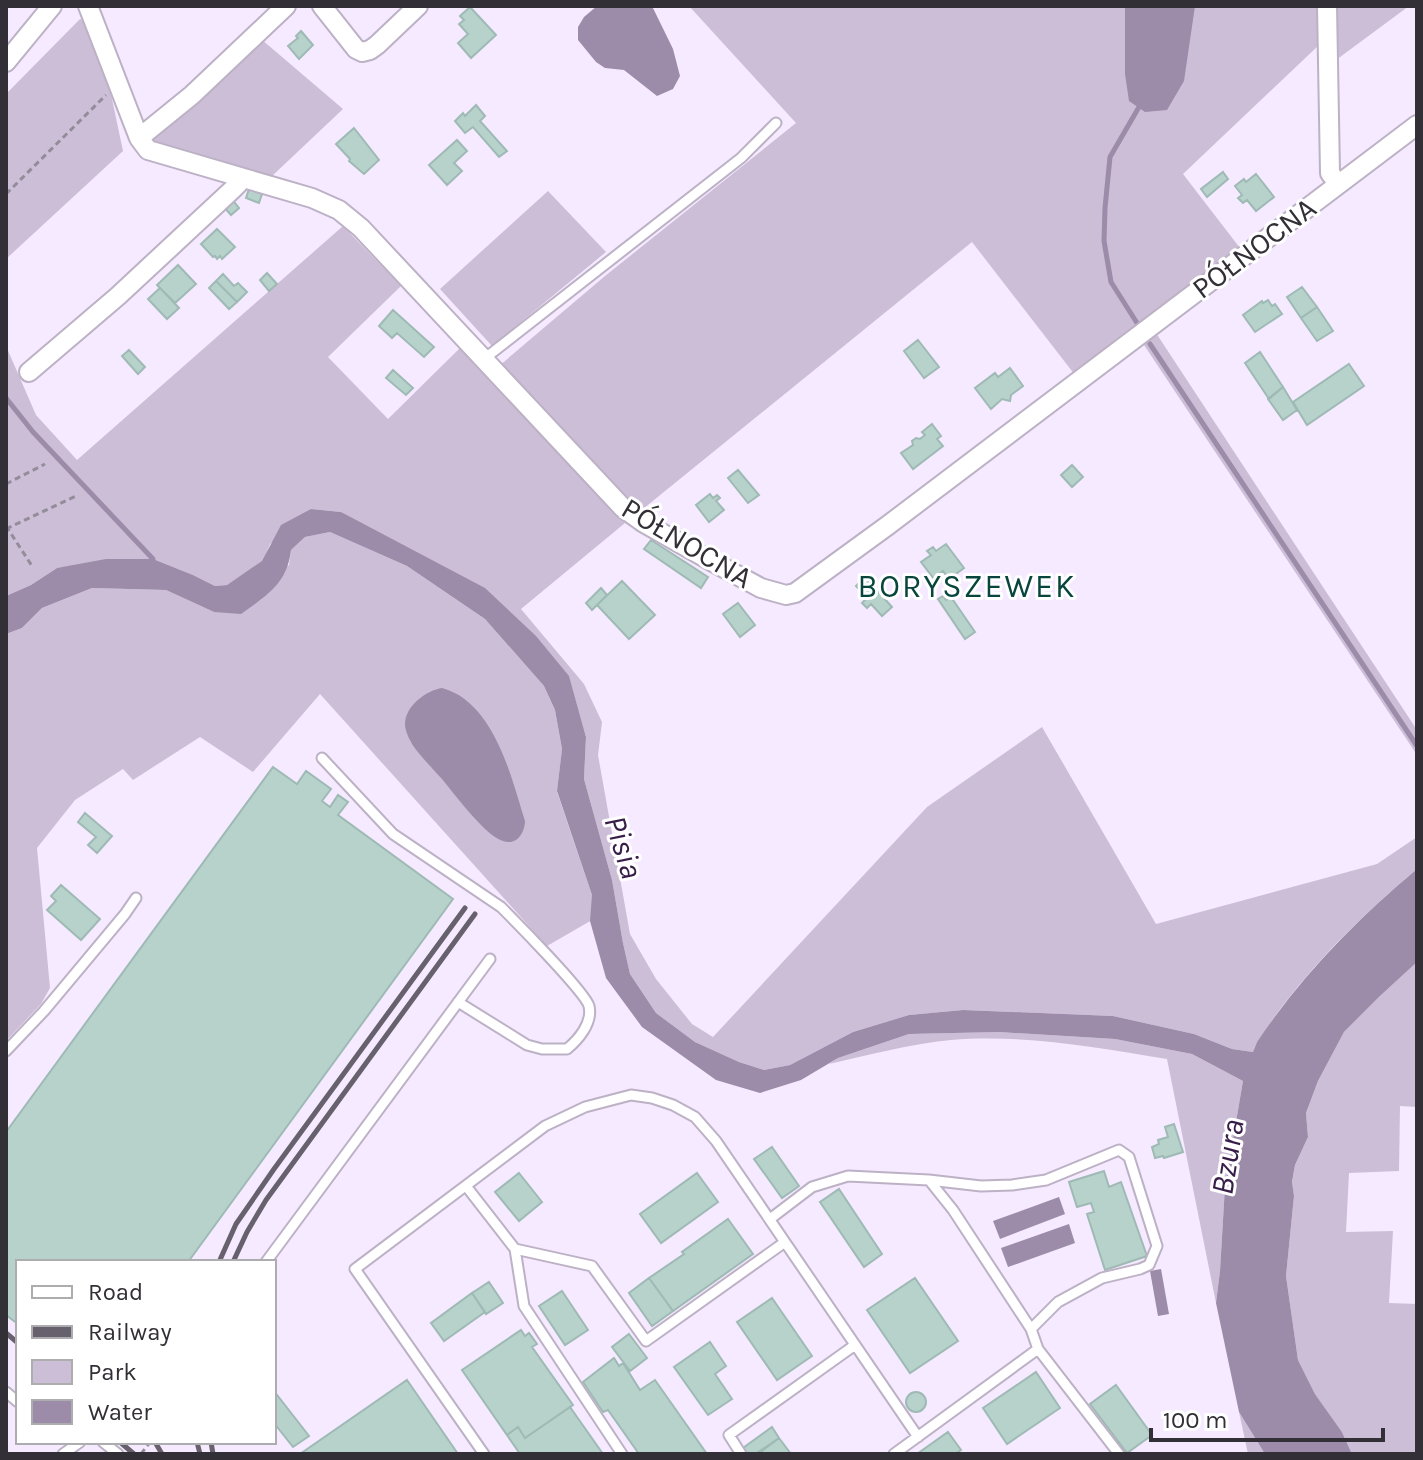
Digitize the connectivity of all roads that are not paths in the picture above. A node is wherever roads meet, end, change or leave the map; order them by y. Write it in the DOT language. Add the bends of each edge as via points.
graph roads {
  1 [pos="52,6"];
  2 [pos="88,6"];
  3 [pos="286,6"];
  4 [pos="322,6"];
  5 [pos="418,6"];
  6 [pos="1327,6"];
  7 [pos="6,62"];
  8 [pos="776,123"];
  9 [pos="1417,125"];
  10 [pos="139,138"];
  11 [pos="240,177"];
  12 [pos="1338,184"];
  13 [pos="484,359"];
  14 [pos="29,372"];
  15 [pos="322,758"];
  16 [pos="136,898"];
  17 [pos="490,959"];
  18 [pos="458,1002"];
  19 [pos="6,1051"];
  20 [pos="929,1180"];
  21 [pos="466,1186"];
  22 [pos="770,1219"];
  23 [pos="785,1242"];
  24 [pos="515,1249"];
  25 [pos="267,1260"];
  26 [pos="1031,1329"];
  27 [pos="855,1345"];
  28 [pos="1038,1349"];
  29 [pos="918,1437"];
  30 [pos="484,1454"];
  31 [pos="622,1454"];
  32 [pos="741,1454"];
  33 [pos="894,1454"];
  34 [pos="1119,1454"];
  1 -- 7 [label="street"];
  2 -- 10 [label="street"];
  3 -- 10 [label="street"];
  4 -- 5 [label="street" via="362,52 377,45"];
  6 -- 12 [label="street, PÓŁNOCNA" via="1330,173"];
  8 -- 13 [label="lane" via="741,158"];
  9 -- 12 [label="street, PÓŁNOCNA"];
  10 -- 11 [label="street, PÓŁNOCNA" via="148,150"];
  11 -- 13 [label="street, PÓŁNOCNA" via="339,210"];
  11 -- 14 [label="street" via="130,285"];
  12 -- 13 [label="street, PÓŁNOCNA" via="887,526 786,595 761,588 623,508"];
  15 -- 18 [label="lane" via="393,834 515,921 589,1005 589,1021 567,1049 542,1049"];
  16 -- 19 [label="lane"];
  17 -- 18 [label="lane"];
  18 -- 25 [label="lane"];
  20 -- 22 [label="lane" via="848,1176 812,1187"];
  20 -- 26 [label="lane"];
  20 -- 26 [label="lane" via="1012,1185 1046,1180 1119,1150 1129,1157 1157,1246 1149,1265 1102,1278 1058,1302"];
  21 -- 22 [label="lane" via="545,1126 585,1107 631,1095 673,1105 695,1117"];
  21 -- 24 [label="lane"];
  21 -- 30 [label="lane" via="355,1269"];
  22 -- 23 [label="lane"];
  23 -- 24 [label="lane" via="646,1341 592,1266"];
  23 -- 27 [label="lane"];
  24 -- 31 [label="lane" via="524,1306"];
  26 -- 28 [label="lane"];
  27 -- 29 [label="lane"];
  27 -- 32 [label="lane" via="729,1435"];
  28 -- 29 [label="lane"];
  28 -- 34 [label="lane"];
  29 -- 33 [label="lane"];
}
